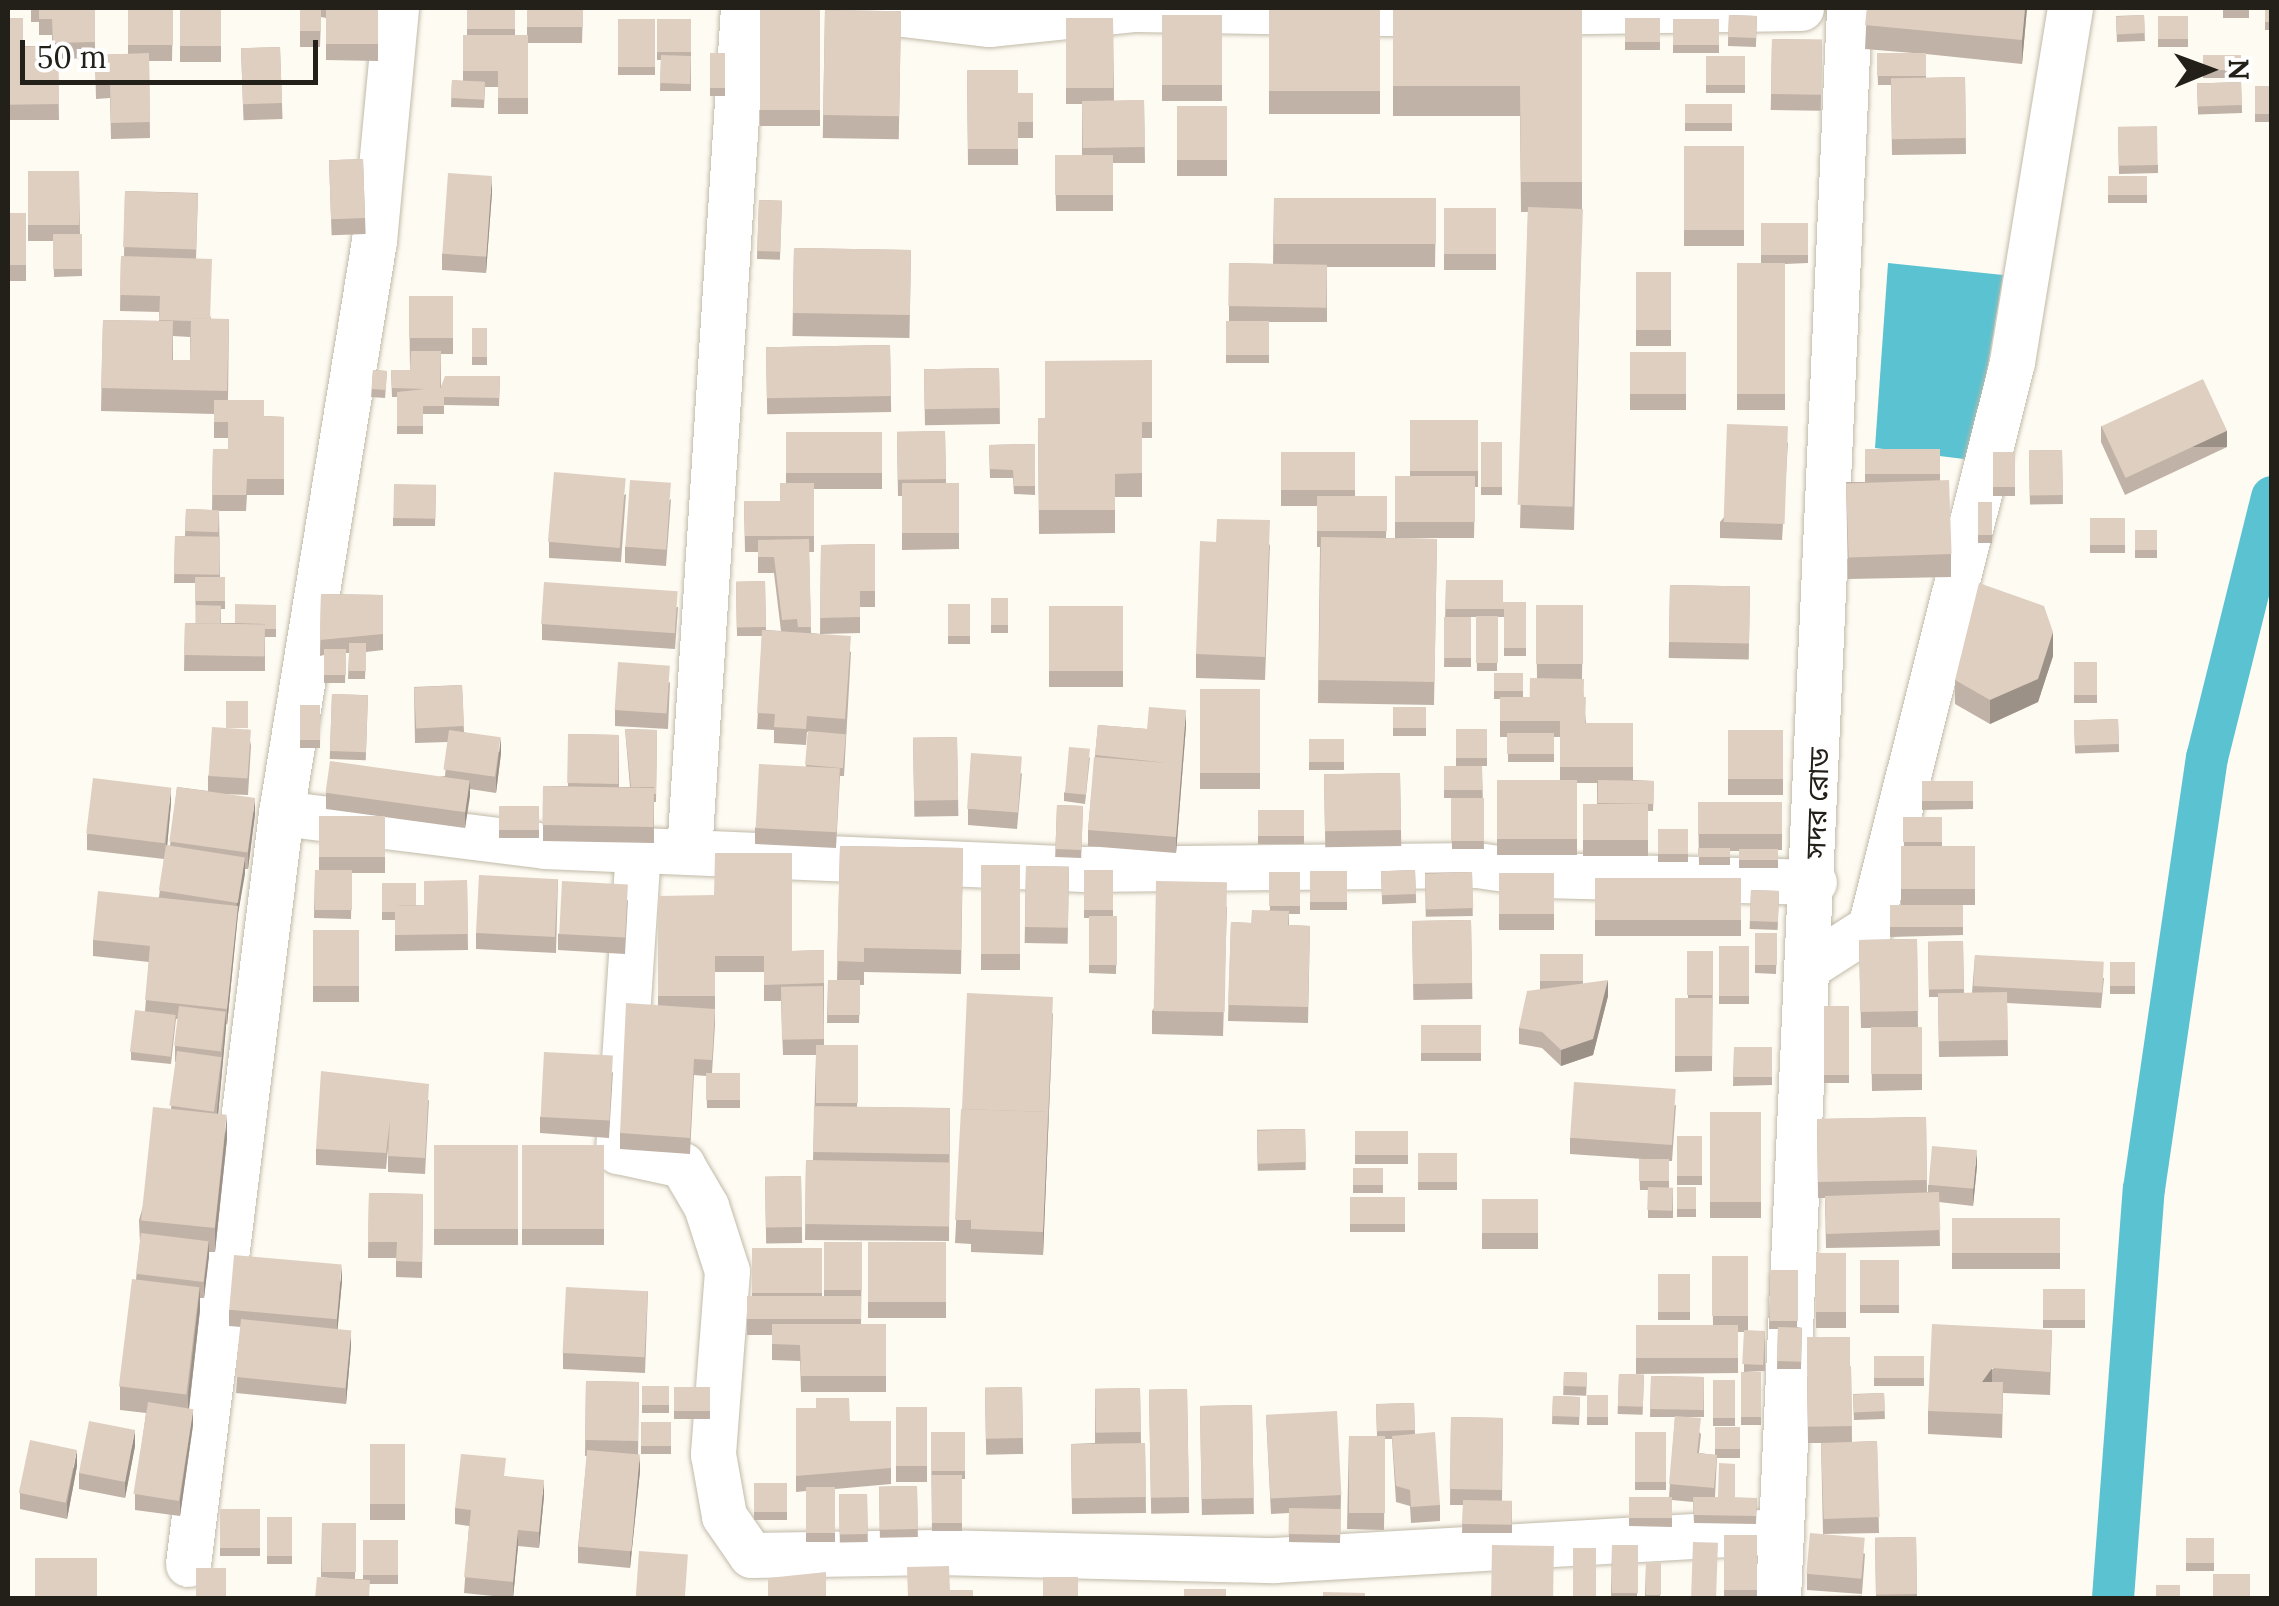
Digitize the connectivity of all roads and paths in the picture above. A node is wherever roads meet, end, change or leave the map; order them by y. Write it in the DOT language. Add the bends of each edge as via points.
graph roads {
  1 [pos="396,8"];
  2 [pos="743,8"];
  3 [pos="852,8"];
  4 [pos="1801,8"];
  5 [pos="1849,8"];
  6 [pos="2070,8"];
  7 [pos="280,812"];
  8 [pos="638,850"];
  9 [pos="689,852"];
  10 [pos="1814,882"];
  11 [pos="1809,966"];
  12 [pos="1780,1531"];
  13 [pos="188,1564"];
  14 [pos="1778,1598"];
  1 -- 7 [label="street" via="374,241"];
  2 -- 9 [label="street"];
  3 -- 4 [label="street" via="989,24 1135,9 1298,16"];
  5 -- 10 [label="street, সদর রোড"];
  6 -- 11 [label="street" via="2012,362 1870,926"];
  7 -- 8 [label="street" via="545,846"];
  7 -- 13 [label="street"];
  8 -- 9 [label="street"];
  8 -- 12 [label="street" via="618,1151 682,1165 706,1206 726,1271 713,1454 724,1516 751,1555 1274,1560"];
  9 -- 10 [label="street" via="1084,868 1476,865 1546,875"];
  10 -- 11 [label="street, সদর রোড"];
  11 -- 12 [label="street, সদর রোড"];
  12 -- 14 [label="street, সদর রোড"];
}
